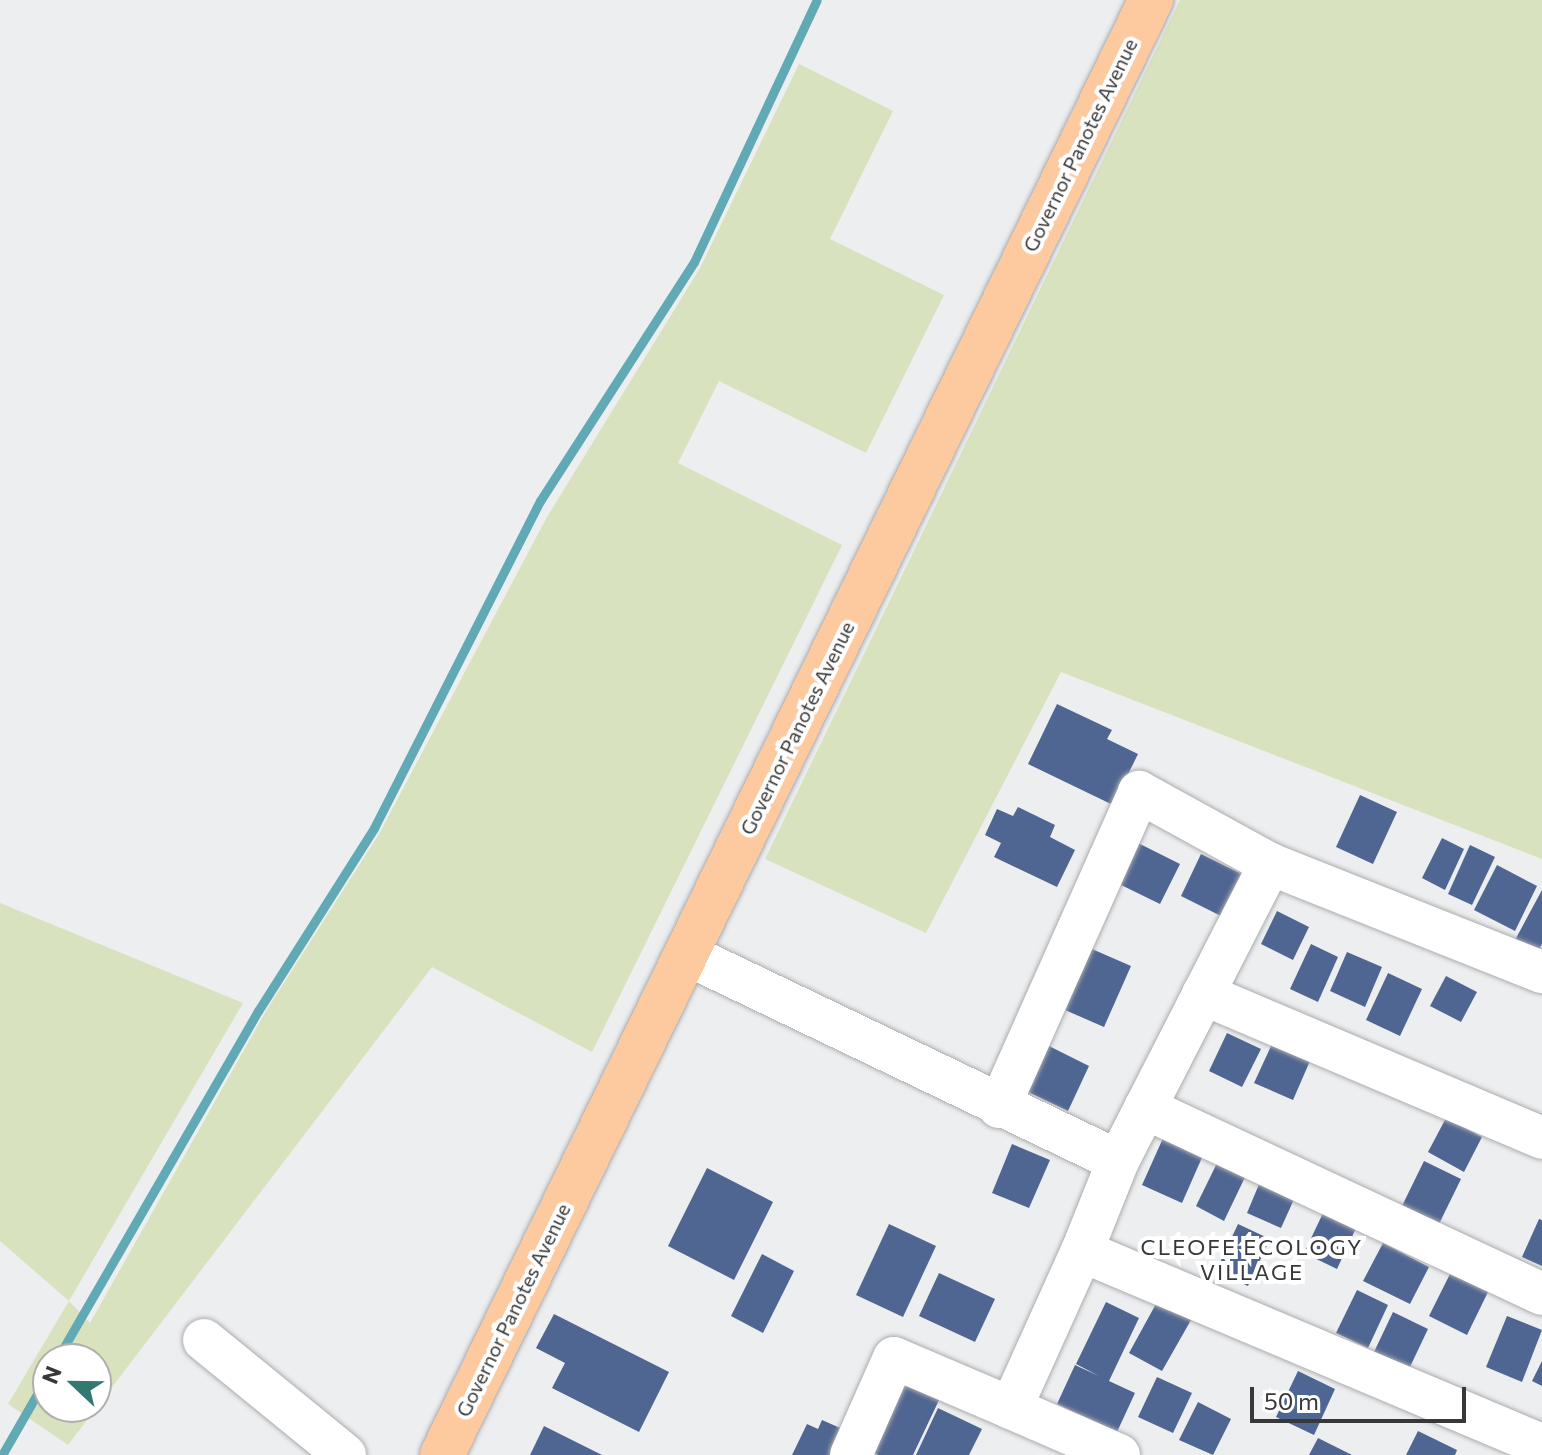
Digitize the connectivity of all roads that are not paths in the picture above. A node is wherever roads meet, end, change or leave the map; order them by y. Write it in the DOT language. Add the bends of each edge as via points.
graph roads {
  1 [pos="1151,0"];
  2 [pos="1270,864"];
  3 [pos="686,954"];
  4 [pos="1542,972"];
  5 [pos="1203,994"];
  6 [pos="999,1107"];
  7 [pos="1145,1108"];
  8 [pos="1542,1138"];
  9 [pos="1118,1161"];
  10 [pos="1082,1251"];
  11 [pos="1542,1294"];
  12 [pos="204,1340"];
  13 [pos="1011,1408"];
  14 [pos="1542,1445"];
  15 [pos="345,1455"];
  16 [pos="442,1455"];
  17 [pos="851,1455"];
  18 [pos="1119,1455"];
  1 -- 3 [label="main road, Governor Panotes Avenue"];
  2 -- 4 [label="street"];
  2 -- 5 [label="street"];
  2 -- 6 [label="street" via="1139,792"];
  3 -- 6 [label="street"];
  3 -- 16 [label="main road, Governor Panotes Avenue"];
  5 -- 7 [label="street"];
  5 -- 8 [label="street"];
  6 -- 9 [label="street"];
  7 -- 9 [label="street"];
  7 -- 11 [label="street"];
  9 -- 10 [label="street"];
  10 -- 13 [label="street"];
  10 -- 14 [label="street"];
  12 -- 15 [label="street"];
  13 -- 17 [label="street" via="894,1358"];
  13 -- 18 [label="street"];
}
